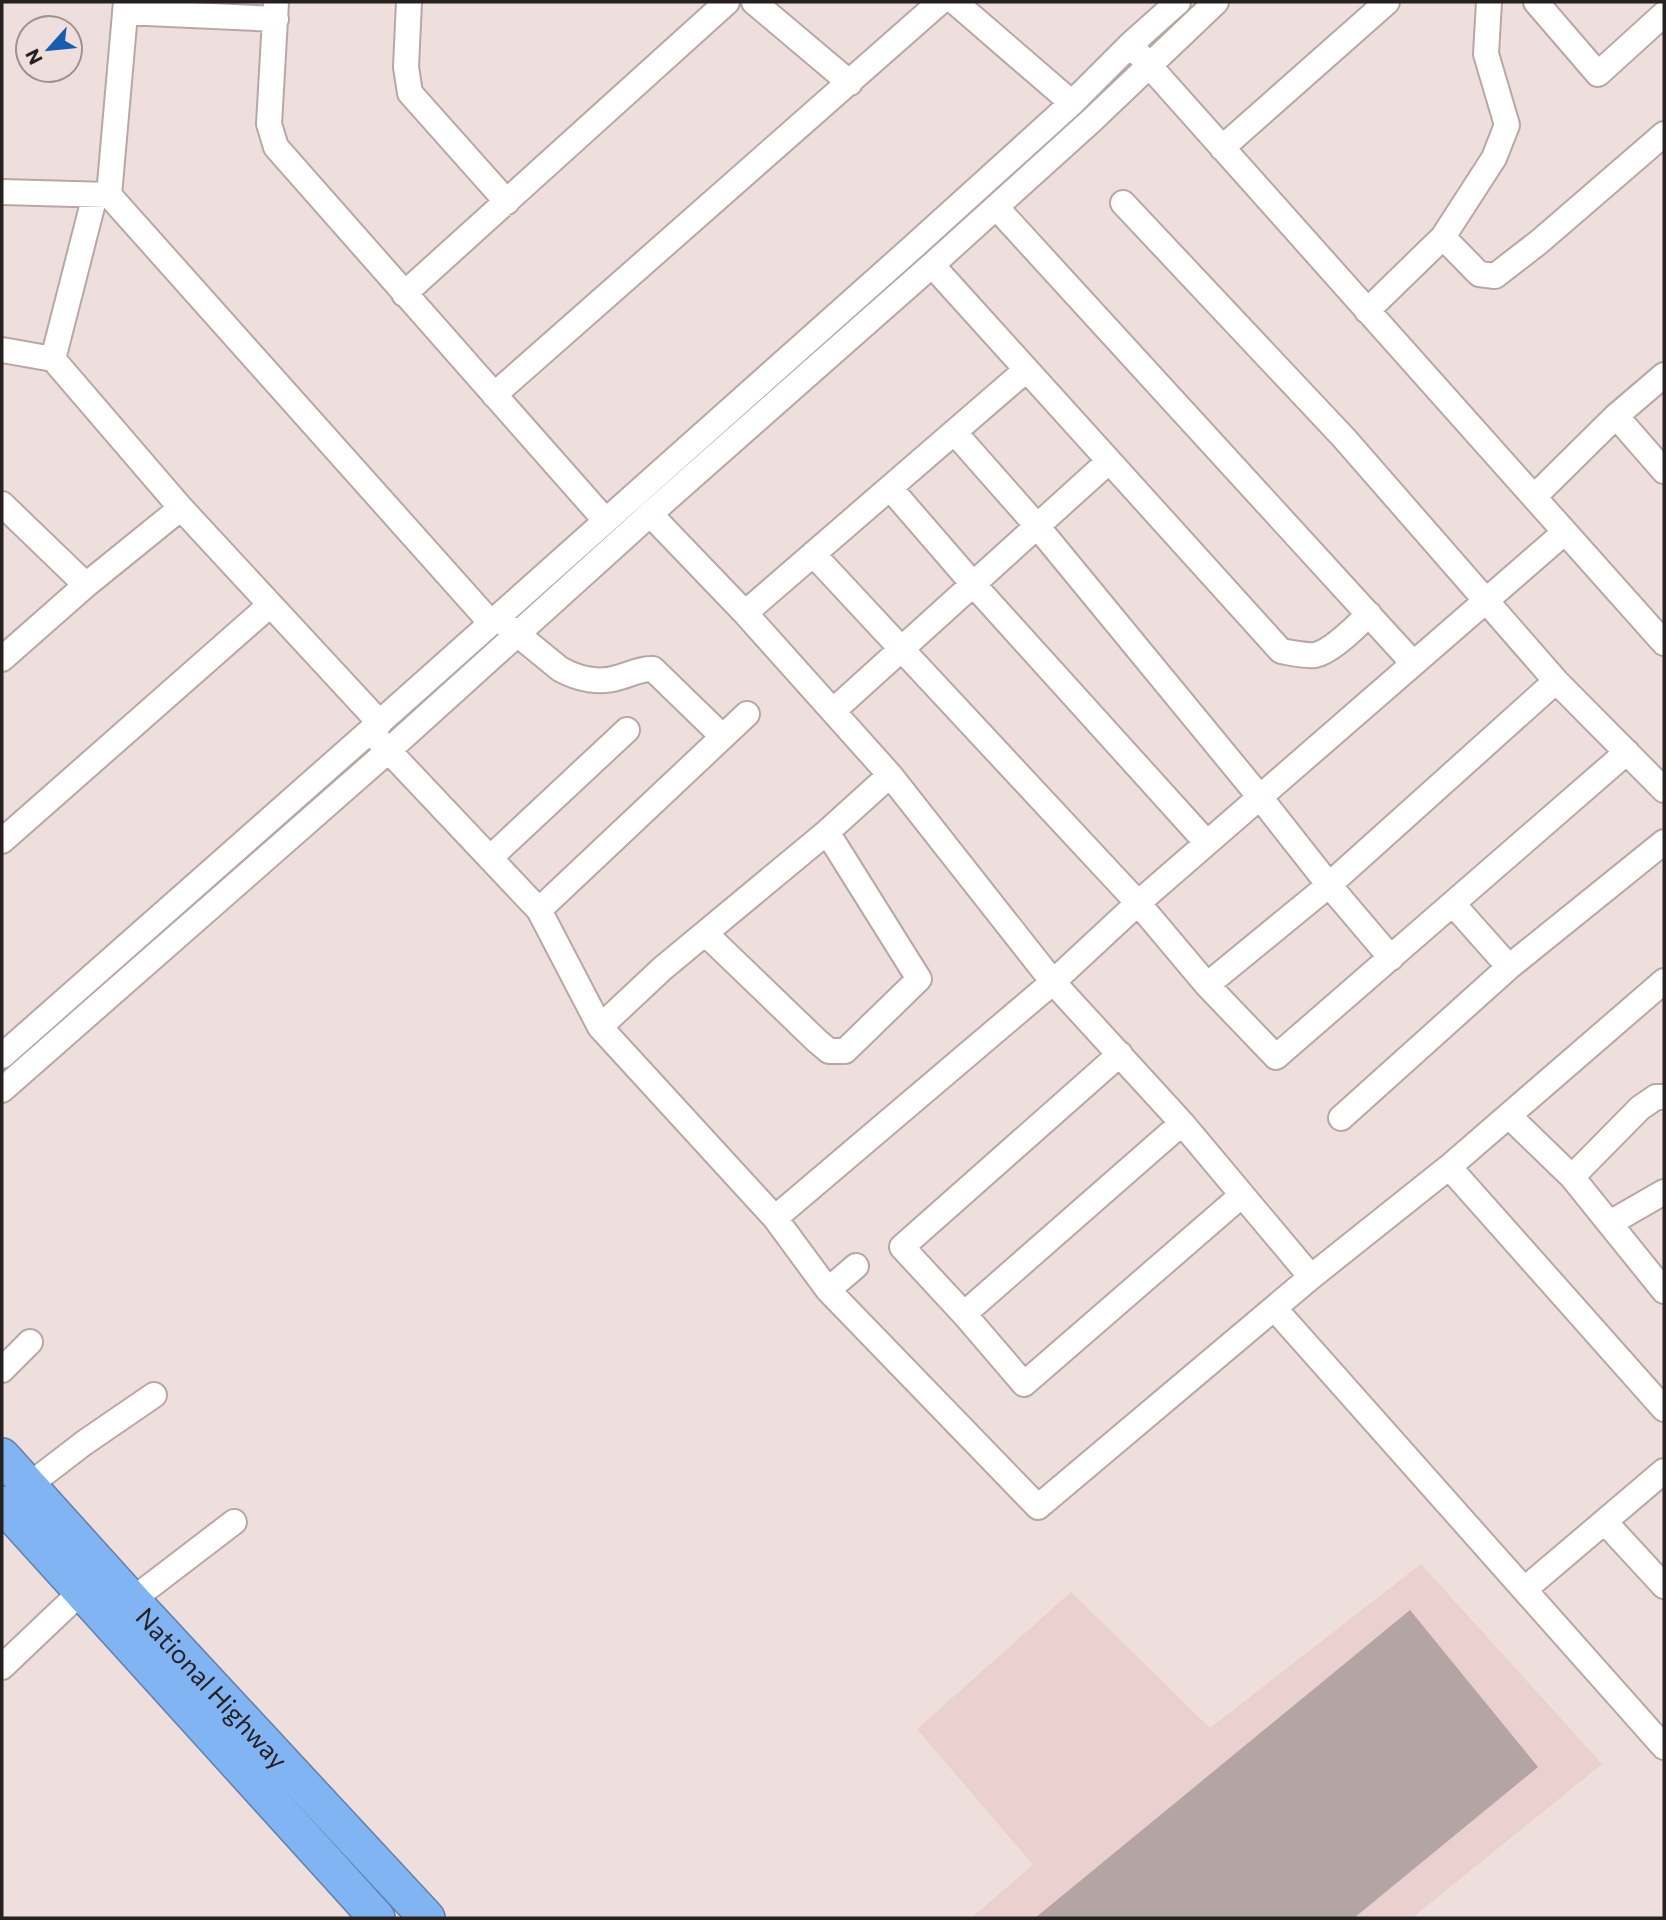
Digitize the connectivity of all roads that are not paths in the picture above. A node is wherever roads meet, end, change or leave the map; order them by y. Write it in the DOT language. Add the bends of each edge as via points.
graph roads {
  1 [pos="409,2"];
  2 [pos="727,2"];
  3 [pos="754,2"];
  4 [pos="940,2"];
  5 [pos="956,2"];
  6 [pos="1216,2"];
  7 [pos="1387,2"];
  8 [pos="1489,2"];
  9 [pos="1536,2"];
  10 [pos="1168,5"];
  11 [pos="125,7"];
  12 [pos="276,10"];
  13 [pos="1664,14"];
  14 [pos="1130,45"];
  15 [pos="1149,64"];
  16 [pos="850,83"];
  17 [pos="1072,103"];
  18 [pos="1664,134"];
  19 [pos="1222,148"];
  20 [pos="2,192"];
  21 [pos="102,195"];
  22 [pos="507,202"];
  23 [pos="1124,203"];
  24 [pos="996,207"];
  25 [pos="1443,237"];
  26 [pos="932,265"];
  27 [pos="404,294"];
  28 [pos="1367,310"];
  29 [pos="2,351"];
  30 [pos="53,359"];
  31 [pos="1026,370"];
  32 [pos="1664,375"];
  33 [pos="494,395"];
  34 [pos="1616,416"];
  35 [pos="955,433"];
  36 [pos="1108,462"];
  37 [pos="1664,471"];
  38 [pos="890,488"];
  39 [pos="1534,497"];
  40 [pos="2,504"];
  41 [pos="181,508"];
  42 [pos="650,514"];
  43 [pos="605,520"];
  44 [pos="1037,526"];
  45 [pos="1565,532"];
  46 [pos="813,554"];
  47 [pos="973,584"];
  48 [pos="86,585"];
  49 [pos="1486,600"];
  50 [pos="270,605"];
  51 [pos="746,613"];
  52 [pos="1369,614"];
  53 [pos="494,620"];
  54 [pos="517,635"];
  55 [pos="1664,643"];
  56 [pos="902,648"];
  57 [pos="2,660"];
  58 [pos="1413,663"];
  59 [pos="1556,681"];
  60 [pos="833,711"];
  61 [pos="747,714"];
  62 [pos="375,727"];
  63 [pos="628,730"];
  64 [pos="723,737"];
  65 [pos="388,751"];
  66 [pos="1627,752"];
  67 [pos="890,775"];
  68 [pos="1664,790"];
  69 [pos="297,795"];
  70 [pos="1259,796"];
  71 [pos="315,815"];
  72 [pos="827,832"];
  73 [pos="2,841"];
  74 [pos="1664,842"];
  75 [pos="1207,843"];
  76 [pos="490,858"];
  77 [pos="1329,885"];
  78 [pos="1138,903"];
  79 [pos="1453,904"];
  80 [pos="539,910"];
  81 [pos="706,934"];
  82 [pos="1391,958"];
  83 [pos="1509,967"];
  84 [pos="1664,981"];
  85 [pos="1054,982"];
  86 [pos="1208,985"];
  87 [pos="600,1027"];
  88 [pos="3,1054"];
  89 [pos="1120,1054"];
  90 [pos="2,1090"];
  91 [pos="1664,1097"];
  92 [pos="1509,1116"];
  93 [pos="1341,1118"];
  94 [pos="1182,1123"];
  95 [pos="1449,1167"];
  96 [pos="1572,1177"];
  97 [pos="1664,1192"];
  98 [pos="1242,1195"];
  99 [pos="775,1218"];
  100 [pos="1610,1223"];
  101 [pos="856,1266"];
  102 [pos="1311,1277"];
  103 [pos="828,1290"];
  104 [pos="1664,1291"];
  105 [pos="1275,1309"];
  106 [pos="964,1314"];
  107 [pos="30,1342"];
  108 [pos="2,1370"];
  109 [pos="154,1395"];
  110 [pos="1664,1409"];
  111 [pos="2,1456"];
  112 [pos="1664,1471"];
  113 [pos="15,1495"];
  114 [pos="234,1522"];
  115 [pos="1605,1522"];
  116 [pos="1664,1586"];
  117 [pos="1525,1589"];
  118 [pos="82,1591"];
  119 [pos="132,1600"];
  120 [pos="2,1667"];
  121 [pos="1664,1747"];
  122 [pos="377,1918"];
  123 [pos="427,1918"];
  1 -- 22 [label="street" via="406,67 410,93"];
  2 -- 22 [label="street"];
  3 -- 16 [label="street"];
  4 -- 16 [label="street"];
  5 -- 17 [label="street"];
  6 -- 15 [label="street"];
  7 -- 19 [label="street"];
  8 -- 25 [label="street" via="1486,54 1507,125 1494,158"];
  9 -- 13 [label="street" via="1598,74"];
  10 -- 14 [label="street"];
  11 -- 12 [label="street"];
  11 -- 21 [label="street"];
  12 -- 27 [label="street" via="269,124 276,147"];
  14 -- 15 [label="street"];
  14 -- 17 [label="street"];
  15 -- 19 [label="street"];
  15 -- 24 [label="street"];
  16 -- 33 [label="street"];
  17 -- 43 [label="street"];
  18 -- 25 [label="street" via="1495,276 1479,274"];
  19 -- 28 [label="street"];
  20 -- 21 [label="street"];
  21 -- 30 [label="street"];
  21 -- 53 [label="street"];
  22 -- 27 [label="street"];
  23 -- 49 [label="street" via="1344,438"];
  24 -- 26 [label="street"];
  24 -- 52 [label="street"];
  25 -- 28 [label="street"];
  26 -- 31 [label="street"];
  26 -- 42 [label="street"];
  27 -- 33 [label="street"];
  28 -- 39 [label="street"];
  29 -- 30 [label="street"];
  30 -- 41 [label="street"];
  31 -- 35 [label="street"];
  31 -- 36 [label="street"];
  32 -- 34 [label="street"];
  33 -- 43 [label="street"];
  34 -- 37 [label="street"];
  34 -- 39 [label="street"];
  35 -- 38 [label="street"];
  35 -- 44 [label="street"];
  36 -- 44 [label="street"];
  36 -- 52 [label="street" via="1281,651 1318,654 1348,635"];
  38 -- 46 [label="street"];
  38 -- 47 [label="street"];
  39 -- 45 [label="street"];
  40 -- 48 [label="street"];
  41 -- 48 [label="street"];
  41 -- 50 [label="street"];
  42 -- 51 [label="street"];
  42 -- 54 [label="street"];
  43 -- 53 [label="street"];
  44 -- 47 [label="street"];
  44 -- 70 [label="street"];
  45 -- 49 [label="street"];
  45 -- 55 [label="street"];
  46 -- 51 [label="street"];
  46 -- 56 [label="street"];
  47 -- 56 [label="street"];
  47 -- 75 [label="street"];
  48 -- 57 [label="street"];
  49 -- 58 [label="street"];
  49 -- 59 [label="street"];
  50 -- 62 [label="street"];
  50 -- 73 [label="street"];
  51 -- 60 [label="street"];
  52 -- 58 [label="street"];
  53 -- 54 [label="street"];
  53 -- 62 [label="street"];
  54 -- 64 [label="street" via="560,669 594,680 653,669"];
  54 -- 65 [label="street"];
  56 -- 60 [label="street"];
  56 -- 78 [label="street"];
  58 -- 70 [label="street"];
  59 -- 66 [label="street"];
  59 -- 77 [label="street"];
  60 -- 67 [label="street"];
  61 -- 64 [label="street"];
  62 -- 65 [label="street"];
  62 -- 69 [label="street"];
  63 -- 76 [label="street"];
  64 -- 80 [label="street"];
  65 -- 71 [label="street"];
  65 -- 76 [label="street"];
  66 -- 68 [label="street"];
  66 -- 79 [label="street"];
  67 -- 72 [label="street"];
  67 -- 85 [label="street"];
  69 -- 71 [label="street"];
  69 -- 88 [label="street"];
  70 -- 75 [label="street"];
  70 -- 77 [label="street"];
  71 -- 90 [label="street"];
  72 -- 81 [label="street"];
  72 -- 81 [label="street" via="919,979 845,1051 829,1051 817,1041"];
  74 -- 83 [label="street"];
  75 -- 78 [label="street"];
  76 -- 80 [label="street"];
  77 -- 82 [label="street"];
  77 -- 86 [label="street"];
  78 -- 85 [label="street"];
  78 -- 86 [label="street"];
  79 -- 82 [label="street"];
  79 -- 83 [label="street"];
  80 -- 87 [label="street"];
  81 -- 87 [label="street"];
  82 -- 86 [label="street" via="1276,1057"];
  83 -- 93 [label="street"];
  84 -- 92 [label="street"];
  85 -- 89 [label="street"];
  85 -- 99 [label="street"];
  87 -- 99 [label="street"];
  89 -- 94 [label="street"];
  89 -- 106 [label="street" via="902,1247"];
  91 -- 96 [label="street" via="1640,1108"];
  92 -- 95 [label="street"];
  92 -- 96 [label="street"];
  94 -- 98 [label="street"];
  94 -- 106 [label="street"];
  95 -- 102 [label="street"];
  95 -- 110 [label="street"];
  96 -- 100 [label="street"];
  97 -- 100 [label="street"];
  98 -- 102 [label="street"];
  98 -- 106 [label="street" via="1024,1384"];
  99 -- 103 [label="street"];
  100 -- 104 [label="street"];
  101 -- 103 [label="street"];
  102 -- 105 [label="street"];
  103 -- 105 [label="street" via="1038,1507"];
  105 -- 117 [label="street"];
  107 -- 108 [label="street"];
  109 -- 113 [label="street"];
  111 -- 113 [label="highway, National Highway"];
  112 -- 115 [label="street"];
  113 -- 118 [label="highway, National Highway"];
  113 -- 119 [label="highway, National Highway"];
  114 -- 119 [label="street"];
  115 -- 116 [label="street"];
  115 -- 117 [label="street"];
  117 -- 121 [label="street"];
  118 -- 120 [label="street"];
  118 -- 122 [label="highway, National Highway"];
  119 -- 123 [label="highway, National Highway"];
}
